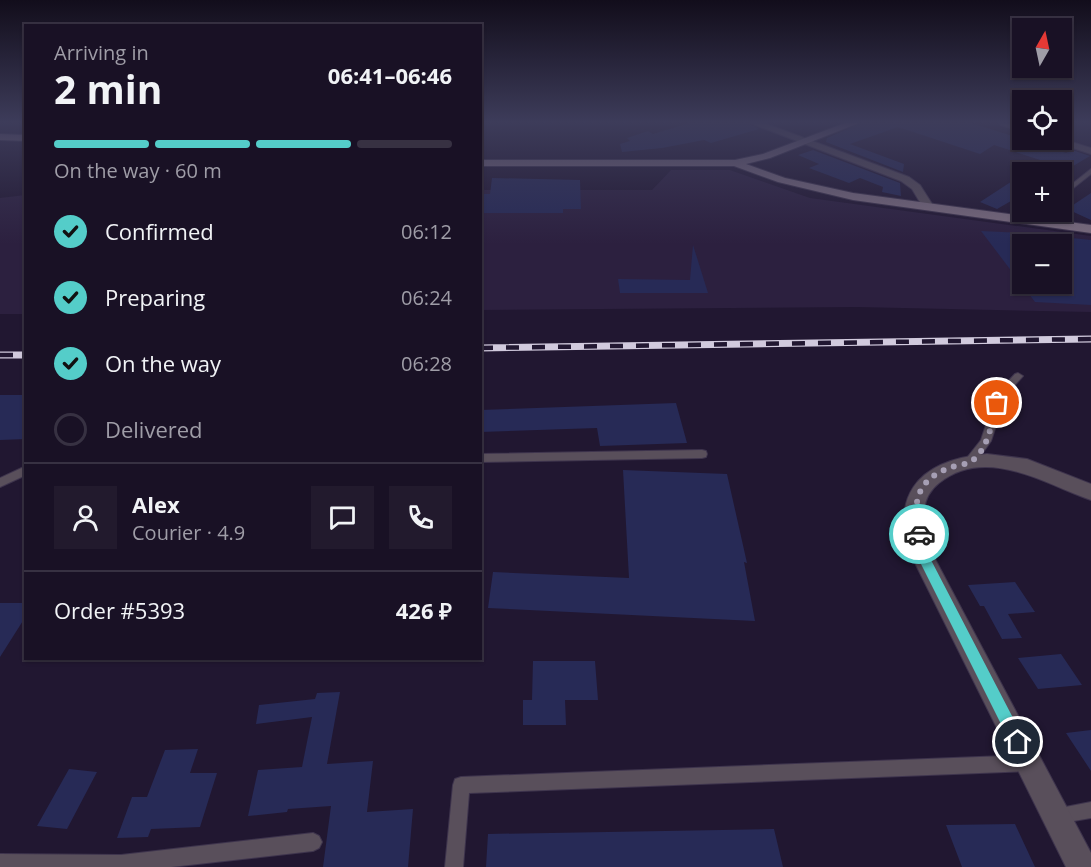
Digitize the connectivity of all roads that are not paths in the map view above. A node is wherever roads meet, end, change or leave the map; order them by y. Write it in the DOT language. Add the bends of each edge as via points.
graph roads {
  1 [pos="736,163"];
  2 [pos="863,163"];
  3 [pos="1091,171"];
  4 [pos="1072,187"];
  5 [pos="928,207"];
  6 [pos="1012,214"];
  7 [pos="1065,222"];
  8 [pos="1091,229"];
  9 [pos="1018,376"];
  10 [pos="702,454"];
  11 [pos="482,458"];
  12 [pos="970,462"];
  13 [pos="24,471"];
  14 [pos="0,483"];
  15 [pos="1091,492"];
  16 [pos="1028,763"];
  17 [pos="1091,810"];
  18 [pos="1055,816"];
  19 [pos="314,842"];
  20 [pos="0,863"];
  21 [pos="454,867"];
  22 [pos="1082,867"];
  1 -- 5 [label="street" via="799,186"];
  2 -- 5 [label="street" via="916,187"];
  3 -- 4 [label="lane"];
  5 -- 6 [label="street"];
  7 -- 8 [label="street"];
  9 -- 12 [label="lane" via="1001,394 986,441"];
  10 -- 11 [label="lane"];
  12 -- 15 [label="street" via="1019,464"];
  12 -- 16 [label="street" via="936,474 926,482 914,512 925,560"];
  13 -- 14 [label="lane"];
  16 -- 18 [label="street"];
  16 -- 21 [label="lane" via="460,785"];
  17 -- 18 [label="lane"];
  18 -- 22 [label="street"];
  19 -- 20 [label="lane" via="121,864"];
}
